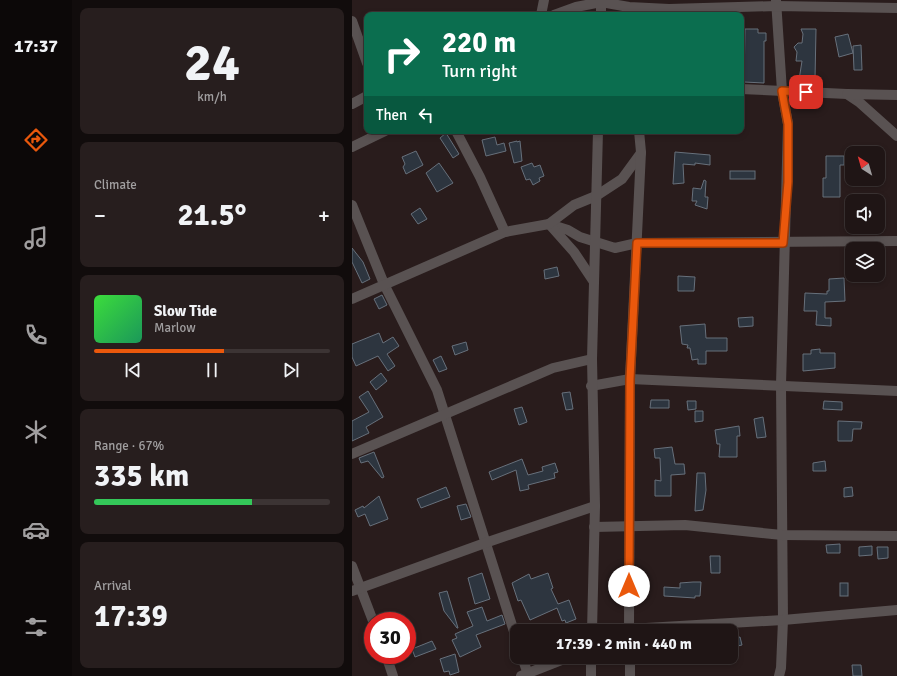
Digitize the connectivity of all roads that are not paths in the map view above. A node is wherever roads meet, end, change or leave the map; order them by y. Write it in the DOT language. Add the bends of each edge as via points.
graph roads {
  1 [pos="544,0"];
  2 [pos="601,1"];
  3 [pos="776,3"];
  4 [pos="629,7"];
  5 [pos="897,8"];
  6 [pos="542,12"];
  7 [pos="563,12"];
  8 [pos="601,12"];
  9 [pos="352,21"];
  10 [pos="364,55"];
  11 [pos="744,89"];
  12 [pos="782,91"];
  13 [pos="847,94"];
  14 [pos="897,97"];
  15 [pos="364,98"];
  16 [pos="352,104"];
  17 [pos="379,134"];
  18 [pos="458,134"];
  19 [pos="598,134"];
  20 [pos="639,134"];
  21 [pos="897,136"];
  22 [pos="352,146"];
  23 [pos="641,152"];
  24 [pos="596,196"];
  25 [pos="352,205"];
  26 [pos="549,224"];
  27 [pos="505,232"];
  28 [pos="595,240"];
  29 [pos="897,241"];
  30 [pos="637,243"];
  31 [pos="783,243"];
  32 [pos="594,282"];
  33 [pos="384,284"];
  34 [pos="352,299"];
  35 [pos="592,359"];
  36 [pos="630,379"];
  37 [pos="780,385"];
  38 [pos="591,386"];
  39 [pos="897,391"];
  40 [pos="445,413"];
  41 [pos="352,454"];
  42 [pos="595,506"];
  43 [pos="594,527"];
  44 [pos="629,527"];
  45 [pos="782,535"];
  46 [pos="897,536"];
  47 [pos="485,543"];
  48 [pos="352,566"];
  49 [pos="356,590"];
  50 [pos="897,610"];
  51 [pos="368,612"];
  52 [pos="783,620"];
  53 [pos="511,624"];
  54 [pos="592,624"];
  55 [pos="629,624"];
  56 [pos="721,624"];
  57 [pos="389,664"];
  58 [pos="523,664"];
  59 [pos="552,664"];
  60 [pos="591,664"];
  61 [pos="630,664"];
  62 [pos="524,675"];
  63 [pos="394,676"];
  64 [pos="591,676"];
  65 [pos="630,676"];
  66 [pos="779,676"];
  1 -- 6 [label="street"];
  2 -- 4 [label="street"];
  2 -- 7 [label="street"];
  2 -- 8 [label="street"];
  3 -- 4 [label="street" via="669,8"];
  3 -- 5 [label="street"];
  3 -- 12 [label="street"];
  9 -- 10 [label="street"];
  11 -- 12 [label="street"];
  12 -- 13 [label="street"];
  12 -- 31 [label="street" via="788,124 788,182"];
  13 -- 14 [label="street"];
  13 -- 21 [label="street"];
  15 -- 16 [label="street"];
  17 -- 22 [label="street"];
  18 -- 27 [label="street"];
  19 -- 24 [label="street"];
  20 -- 23 [label="street"];
  23 -- 24 [label="street" via="622,179"];
  23 -- 30 [label="street"];
  24 -- 26 [label="street" via="574,206"];
  24 -- 28 [label="street"];
  25 -- 33 [label="street"];
  26 -- 27 [label="street"];
  26 -- 28 [label="street" via="580,237"];
  26 -- 32 [label="street" via="574,252"];
  27 -- 33 [label="street"];
  28 -- 30 [label="street" via="615,248"];
  28 -- 32 [label="street"];
  29 -- 31 [label="street"];
  30 -- 31 [label="street"];
  30 -- 36 [label="street"];
  31 -- 37 [label="street"];
  32 -- 35 [label="street"];
  33 -- 34 [label="street"];
  33 -- 40 [label="street" via="437,390"];
  35 -- 38 [label="street"];
  35 -- 40 [label="street" via="553,368"];
  36 -- 37 [label="street"];
  36 -- 38 [label="street"];
  36 -- 44 [label="street"];
  37 -- 39 [label="street"];
  37 -- 45 [label="street"];
  38 -- 42 [label="street"];
  40 -- 41 [label="street"];
  40 -- 47 [label="street"];
  42 -- 43 [label="street"];
  42 -- 47 [label="street"];
  43 -- 44 [label="street"];
  43 -- 54 [label="street"];
  44 -- 45 [label="street" via="685,525"];
  44 -- 55 [label="street"];
  45 -- 46 [label="street"];
  45 -- 52 [label="street"];
  47 -- 49 [label="street"];
  47 -- 53 [label="street"];
  48 -- 49 [label="street"];
  49 -- 51 [label="street"];
  50 -- 52 [label="street"];
  52 -- 56 [label="street"];
  52 -- 66 [label="street"];
  57 -- 63 [label="street"];
  58 -- 62 [label="street"];
  59 -- 62 [label="street"];
  60 -- 64 [label="street"];
  61 -- 65 [label="street"];
}
